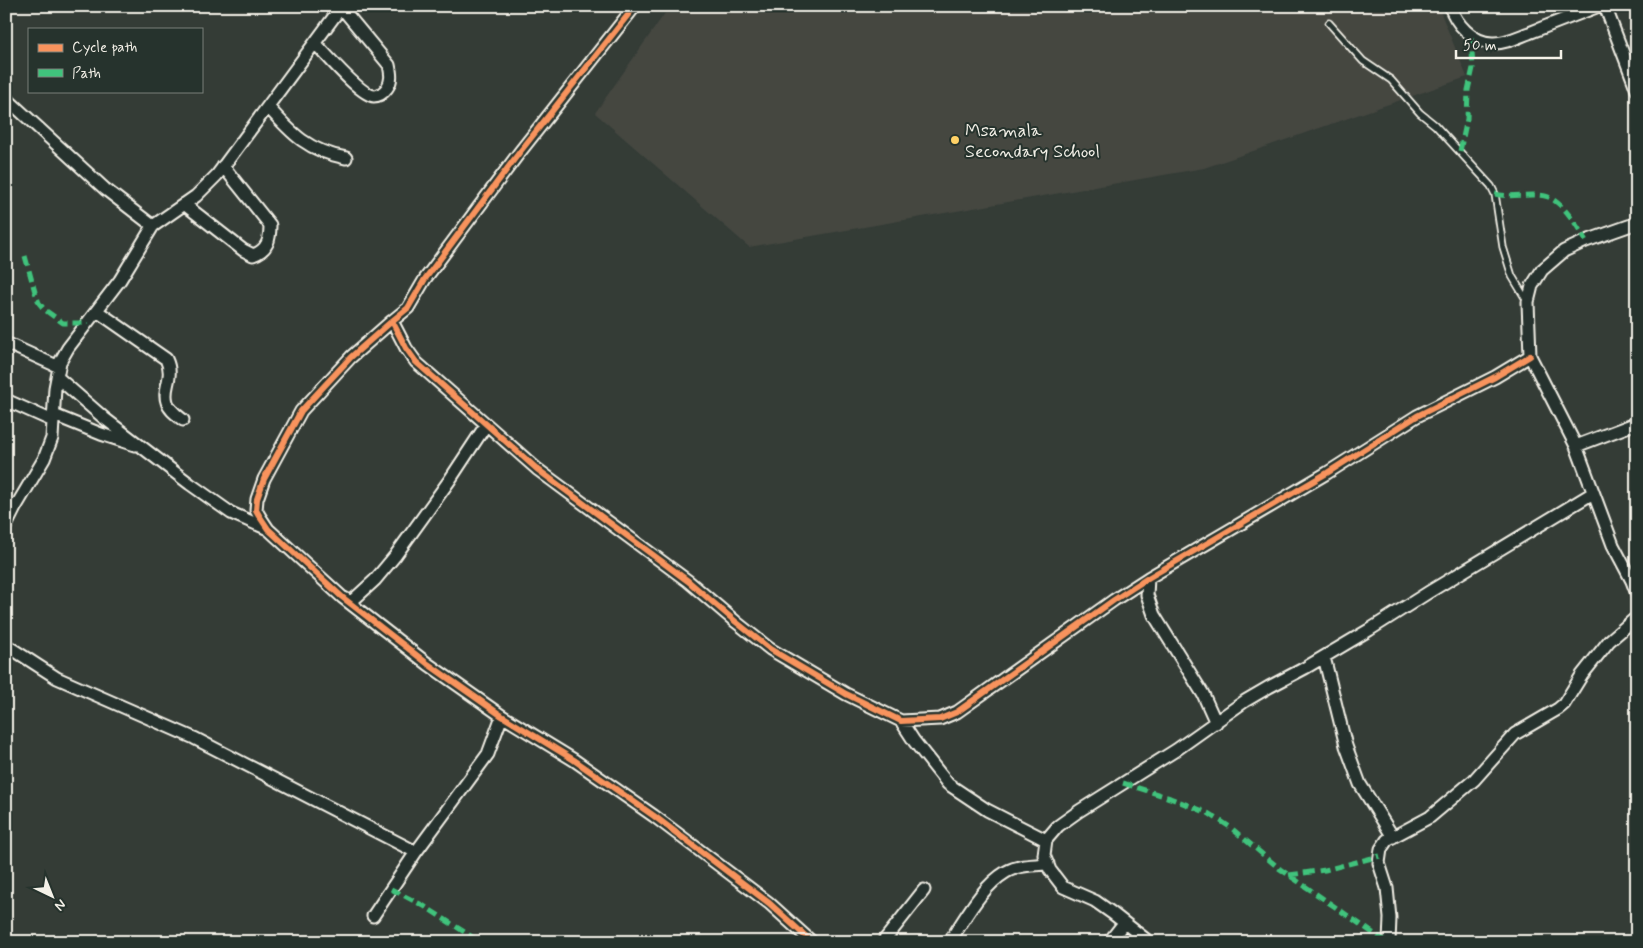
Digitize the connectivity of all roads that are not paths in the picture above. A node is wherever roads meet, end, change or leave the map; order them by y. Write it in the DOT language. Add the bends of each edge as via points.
graph roads {
  1 [pos="635,6"];
  2 [pos="1450,6"];
  3 [pos="1599,6"];
  4 [pos="1605,6"];
  5 [pos="342,7"];
  6 [pos="1329,23"];
  7 [pos="315,43"];
  8 [pos="1637,90"];
  9 [pos="6,98"];
  10 [pos="268,107"];
  11 [pos="346,158"];
  12 [pos="223,166"];
  13 [pos="184,204"];
  14 [pos="1637,224"];
  15 [pos="152,226"];
  16 [pos="1528,302"];
  17 [pos="97,312"];
  18 [pos="392,321"];
  19 [pos="6,343"];
  20 [pos="1530,356"];
  21 [pos="58,372"];
  22 [pos="6,400"];
  23 [pos="53,418"];
  24 [pos="183,420"];
  25 [pos="1637,423"];
  26 [pos="486,425"];
  27 [pos="1576,446"];
  28 [pos="141,447"];
  29 [pos="1593,493"];
  30 [pos="10,506"];
  31 [pos="6,526"];
  32 [pos="268,529"];
  33 [pos="1148,578"];
  34 [pos="1637,594"];
  35 [pos="342,597"];
  36 [pos="1637,617"];
  37 [pos="6,645"];
  38 [pos="1324,657"];
  39 [pos="502,716"];
  40 [pos="901,720"];
  41 [pos="1216,723"];
  42 [pos="1392,837"];
  43 [pos="1046,840"];
  44 [pos="416,852"];
  45 [pos="1048,864"];
  46 [pos="924,890"];
  47 [pos="373,916"];
  48 [pos="1124,923"];
  49 [pos="812,942"];
  50 [pos="883,942"];
  51 [pos="949,942"];
  52 [pos="1109,942"];
  53 [pos="1149,942"];
  54 [pos="1389,942"];
  1 -- 18 [label="street" via="518,153 425,279 408,308"];
  2 -- 3 [label="street" via="1456,20 1468,33 1493,44"];
  4 -- 8 [label="street"];
  5 -- 7 [label="street"];
  5 -- 7 [label="street" via="389,66 390,82 382,94 374,96 364,92"];
  6 -- 16 [label="lane" via="1363,61 1397,86 1420,113 1436,125 1491,186 1502,247 1512,276"];
  7 -- 10 [label="street"];
  9 -- 15 [label="street" via="105,189"];
  10 -- 11 [label="street" via="308,145 328,155"];
  10 -- 12 [label="street"];
  12 -- 13 [label="street" via="196,196"];
  12 -- 13 [label="street" via="270,225 270,235 261,252 253,254 243,250"];
  13 -- 15 [label="street"];
  14 -- 16 [label="street" via="1564,251 1542,270 1532,286"];
  15 -- 17 [label="street"];
  16 -- 20 [label="street"];
  17 -- 21 [label="street" via="68,348"];
  17 -- 24 [label="street" via="166,359 170,368 166,402"];
  18 -- 26 [label="street" via="416,362"];
  18 -- 32 [label="street" via="351,357 301,411 264,479 258,499 256,510"];
  19 -- 21 [label="street"];
  20 -- 27 [label="street"];
  20 -- 33 [label="street" via="1417,416"];
  21 -- 23 [label="street"];
  21 -- 28 [label="street" via="104,418"];
  22 -- 23 [label="street"];
  23 -- 28 [label="street"];
  23 -- 30 [label="street" via="52,438 44,459"];
  25 -- 27 [label="street"];
  26 -- 35 [label="street" via="449,481 375,580 351,602"];
  26 -- 40 [label="street" via="538,469 688,581 770,649 846,694"];
  27 -- 29 [label="street"];
  28 -- 32 [label="street" via="231,513"];
  29 -- 34 [label="street" via="1613,546"];
  29 -- 38 [label="street"];
  30 -- 31 [label="street"];
  32 -- 35 [label="street"];
  33 -- 40 [label="street" via="957,712 940,719"];
  33 -- 41 [label="street" via="1147,595 1154,615"];
  35 -- 39 [label="street"];
  36 -- 42 [label="street" via="1609,641 1558,710 1515,734 1474,780 1430,817"];
  37 -- 44 [label="street" via="57,678 194,738"];
  38 -- 41 [label="street" via="1245,701"];
  38 -- 42 [label="street" via="1346,746 1360,784"];
  39 -- 44 [label="street" via="488,754"];
  39 -- 49 [label="street" via="574,760 654,816 769,903"];
  40 -- 43 [label="street" via="948,784 987,810"];
  41 -- 43 [label="street" via="1078,811"];
  42 -- 54 [label="street" via="1381,849 1379,863 1387,888"];
  43 -- 45 [label="street" via="1044,855"];
  44 -- 47 [label="street"];
  45 -- 48 [label="street" via="1064,887 1095,902"];
  45 -- 51 [label="street" via="1006,872 993,882"];
  46 -- 50 [label="street"];
  48 -- 52 [label="street"];
  48 -- 53 [label="street"];
}
